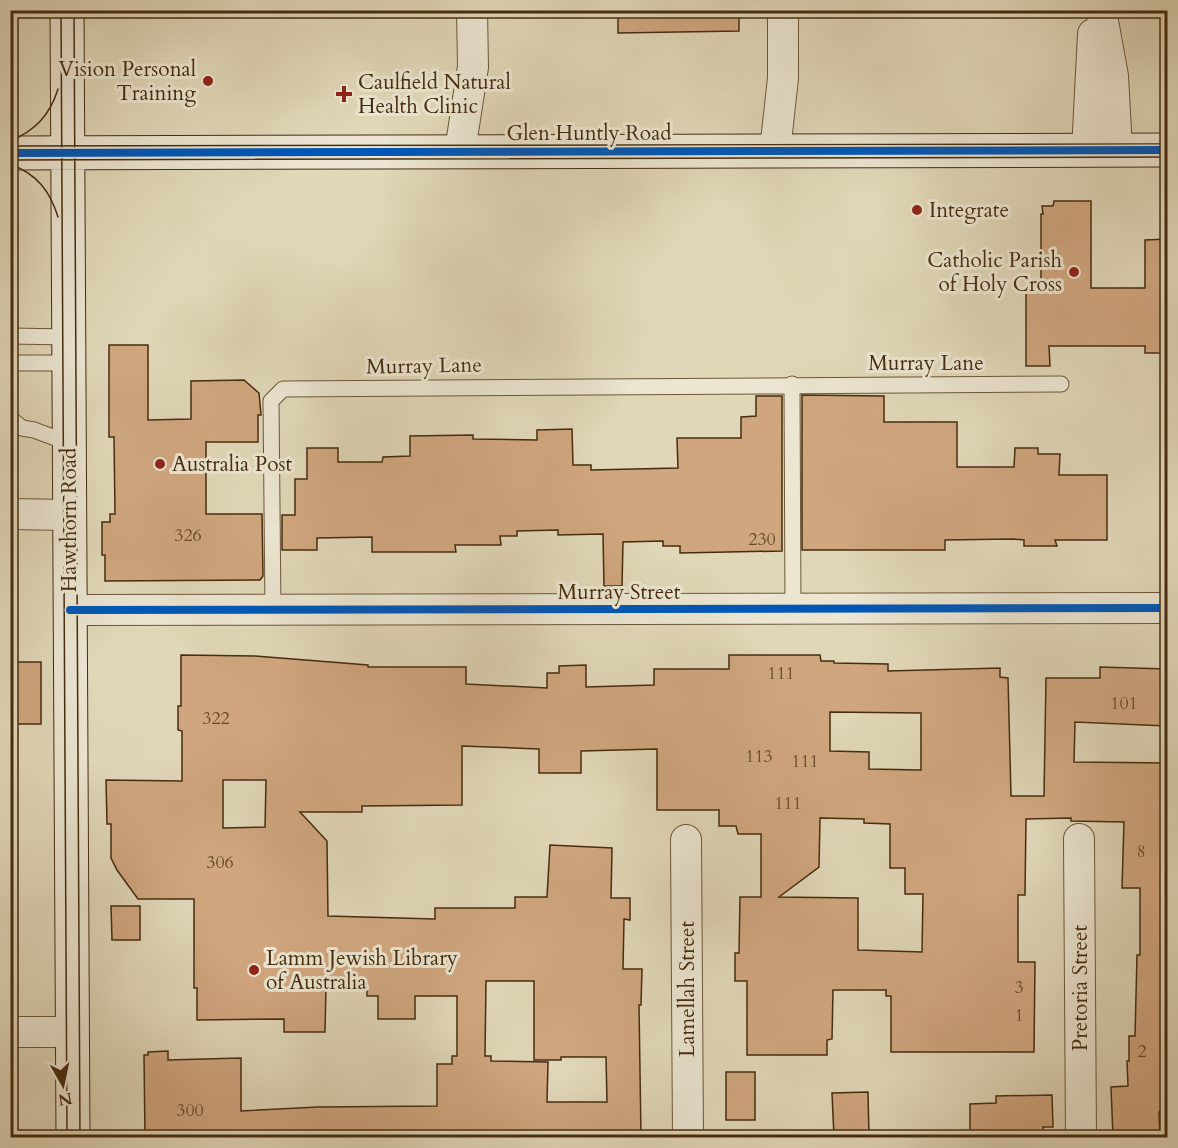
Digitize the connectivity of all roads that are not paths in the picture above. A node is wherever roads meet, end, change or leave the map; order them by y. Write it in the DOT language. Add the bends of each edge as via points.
graph roads {
  1 [pos="67,10"];
  2 [pos="472,10"];
  3 [pos="783,10"];
  4 [pos="1094,10"];
  5 [pos="1101,10"];
  6 [pos="1102,150"];
  7 [pos="1167,150"];
  8 [pos="472,151"];
  9 [pos="785,151"];
  10 [pos="68,152"];
  11 [pos="10,153"];
  12 [pos="10,336"];
  13 [pos="69,350"];
  14 [pos="10,363"];
  15 [pos="792,384"];
  16 [pos="1061,384"];
  17 [pos="16,428"];
  18 [pos="69,443"];
  19 [pos="10,514"];
  20 [pos="69,514"];
  21 [pos="1167,608"];
  22 [pos="70,610"];
  23 [pos="273,610"];
  24 [pos="793,610"];
  25 [pos="1079,838"];
  26 [pos="686,840"];
  27 [pos="10,1032"];
  28 [pos="73,1032"];
  29 [pos="73,1137"];
  30 [pos="688,1137"];
  31 [pos="1081,1137"];
  1 -- 10 [label="main road, Hawthorn Road"];
  2 -- 8 [label="street"];
  3 -- 9 [label="street"];
  4 -- 6 [label="street"];
  5 -- 6 [label="street" via="1113,76"];
  6 -- 7 [label="main road, Glen Huntly Road"];
  6 -- 9 [label="main road, Glen Huntly Road"];
  8 -- 9 [label="main road, Glen Huntly Road"];
  8 -- 10 [label="main road, Glen Huntly Road"];
  10 -- 11 [label="main road, Glen Huntly Road"];
  10 -- 13 [label="main road, Hawthorn Road"];
  12 -- 13 [label="lane"];
  13 -- 14 [label="lane"];
  13 -- 18 [label="main road, Hawthorn Road"];
  15 -- 16 [label="lane, Murray Lane"];
  15 -- 23 [label="lane, Murray Lane" via="284,389 271,401"];
  15 -- 24 [label="lane"];
  17 -- 18 [label="lane"];
  18 -- 20 [label="main road, Hawthorn Road"];
  19 -- 20 [label="street"];
  20 -- 22 [label="main road, Hawthorn Road"];
  21 -- 24 [label="street, Murray Street"];
  22 -- 23 [label="street, Murray Street"];
  22 -- 28 [label="main road, Hawthorn Road"];
  23 -- 24 [label="street, Murray Street"];
  25 -- 31 [label="street, Pretoria Street"];
  26 -- 30 [label="street, Lamellah Street"];
  27 -- 28 [label="street"];
  28 -- 29 [label="main road, Hawthorn Road"];
}
